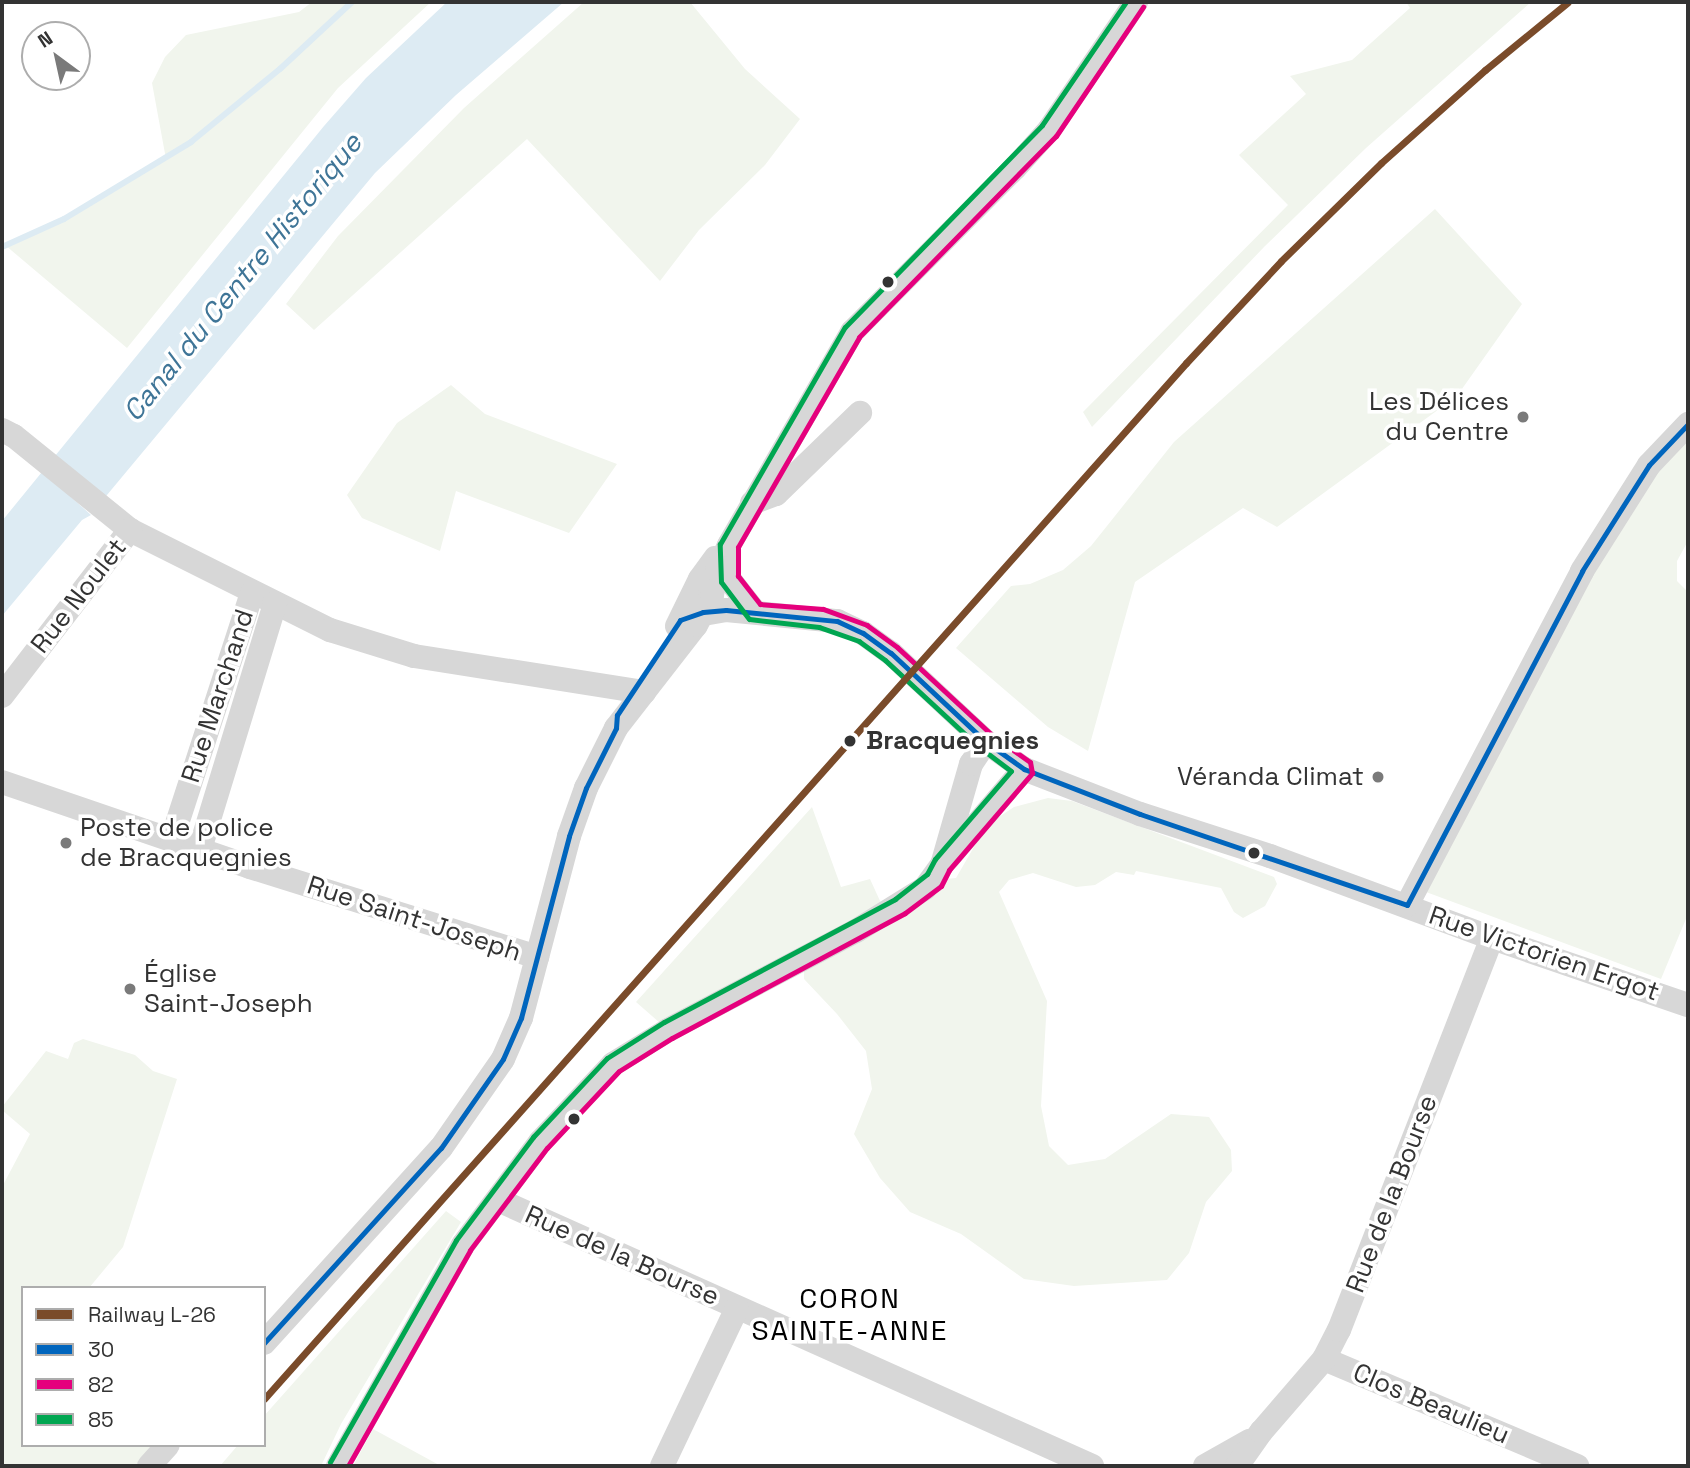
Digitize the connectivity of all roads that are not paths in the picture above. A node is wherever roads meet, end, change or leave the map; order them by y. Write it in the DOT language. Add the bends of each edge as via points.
graph roads {
  1 [pos="1136,2"];
  2 [pos="860,413"];
  3 [pos="1688,424"];
  4 [pos="2,430"];
  5 [pos="752,503"];
  6 [pos="121,524"];
  7 [pos="721,553"];
  8 [pos="252,593"];
  9 [pos="275,604"];
  10 [pos="718,611"];
  11 [pos="674,655"];
  12 [pos="638,691"];
  13 [pos="2,696"];
  14 [pos="986,742"];
  15 [pos="1024,769"];
  16 [pos="2,782"];
  17 [pos="172,839"];
  18 [pos="200,849"];
  19 [pos="942,865"];
  20 [pos="1407,905"];
  21 [pos="1492,938"];
  22 [pos="537,957"];
  23 [pos="1688,1005"];
  24 [pos="505,1191"];
  25 [pos="737,1308"];
  26 [pos="266,1341"];
  27 [pos="1324,1359"];
  28 [pos="1261,1432"];
  29 [pos="166,1447"];
  30 [pos="149,1466"];
  31 [pos="338,1466"];
  32 [pos="662,1466"];
  33 [pos="1092,1466"];
  34 [pos="1205,1466"];
  35 [pos="1237,1466"];
  36 [pos="1577,1466"];
  1 -- 5 [label="street" via="1048,130 852,332"];
  2 -- 5 [label="street" via="776,494"];
  3 -- 20 [label="street" via="1649,465 1582,571"];
  4 -- 6 [label="street"];
  5 -- 7 [label="street"];
  6 -- 8 [label="street"];
  6 -- 13 [label="street, Rue Noulet"];
  7 -- 10 [label="street"];
  7 -- 10 [label="street"];
  7 -- 10 [label="street" via="729,579"];
  8 -- 9 [label="street"];
  8 -- 17 [label="street, Rue Marchand"];
  9 -- 12 [label="street" via="330,631 414,656"];
  9 -- 18 [label="street, Rue Marchand"];
  10 -- 11 [label="street"];
  10 -- 11 [label="street" via="710,631"];
  10 -- 12 [label="street"];
  10 -- 14 [label="street, Rue Victorien Ergot" via="829,620 863,633 891,653"];
  11 -- 12 [label="street"];
  12 -- 22 [label="street" via="617,715 616,728 586,788"];
  14 -- 15 [label="street, Rue Victorien Ergot"];
  14 -- 19 [label="street" via="971,764"];
  15 -- 19 [label="street"];
  15 -- 20 [label="street, Rue Victorien Ergot" via="1140,814"];
  16 -- 17 [label="street, Rue Saint-Joseph"];
  17 -- 18 [label="street, Rue Saint-Joseph"];
  18 -- 22 [label="street, Rue Saint-Joseph"];
  19 -- 24 [label="street" via="934,880 900,906 613,1064 540,1142"];
  20 -- 21 [label="street, Rue Victorien Ergot"];
  21 -- 23 [label="street, Rue Victorien Ergot"];
  21 -- 27 [label="street, Rue de la Bourse"];
  22 -- 26 [label="street" via="511,1044 441,1148"];
  24 -- 25 [label="street, Rue de la Bourse"];
  24 -- 31 [label="street" via="463,1245"];
  25 -- 32 [label="street"];
  25 -- 33 [label="street, Rue de la Bourse"];
  27 -- 28 [label="street, Rue de la Bourse"];
  27 -- 36 [label="street, Clos Beaulieu"];
  28 -- 34 [label="street, Rue de la Bourse"];
  28 -- 35 [label="street, Rue de la Bourse"];
  29 -- 30 [label="street"];
}
